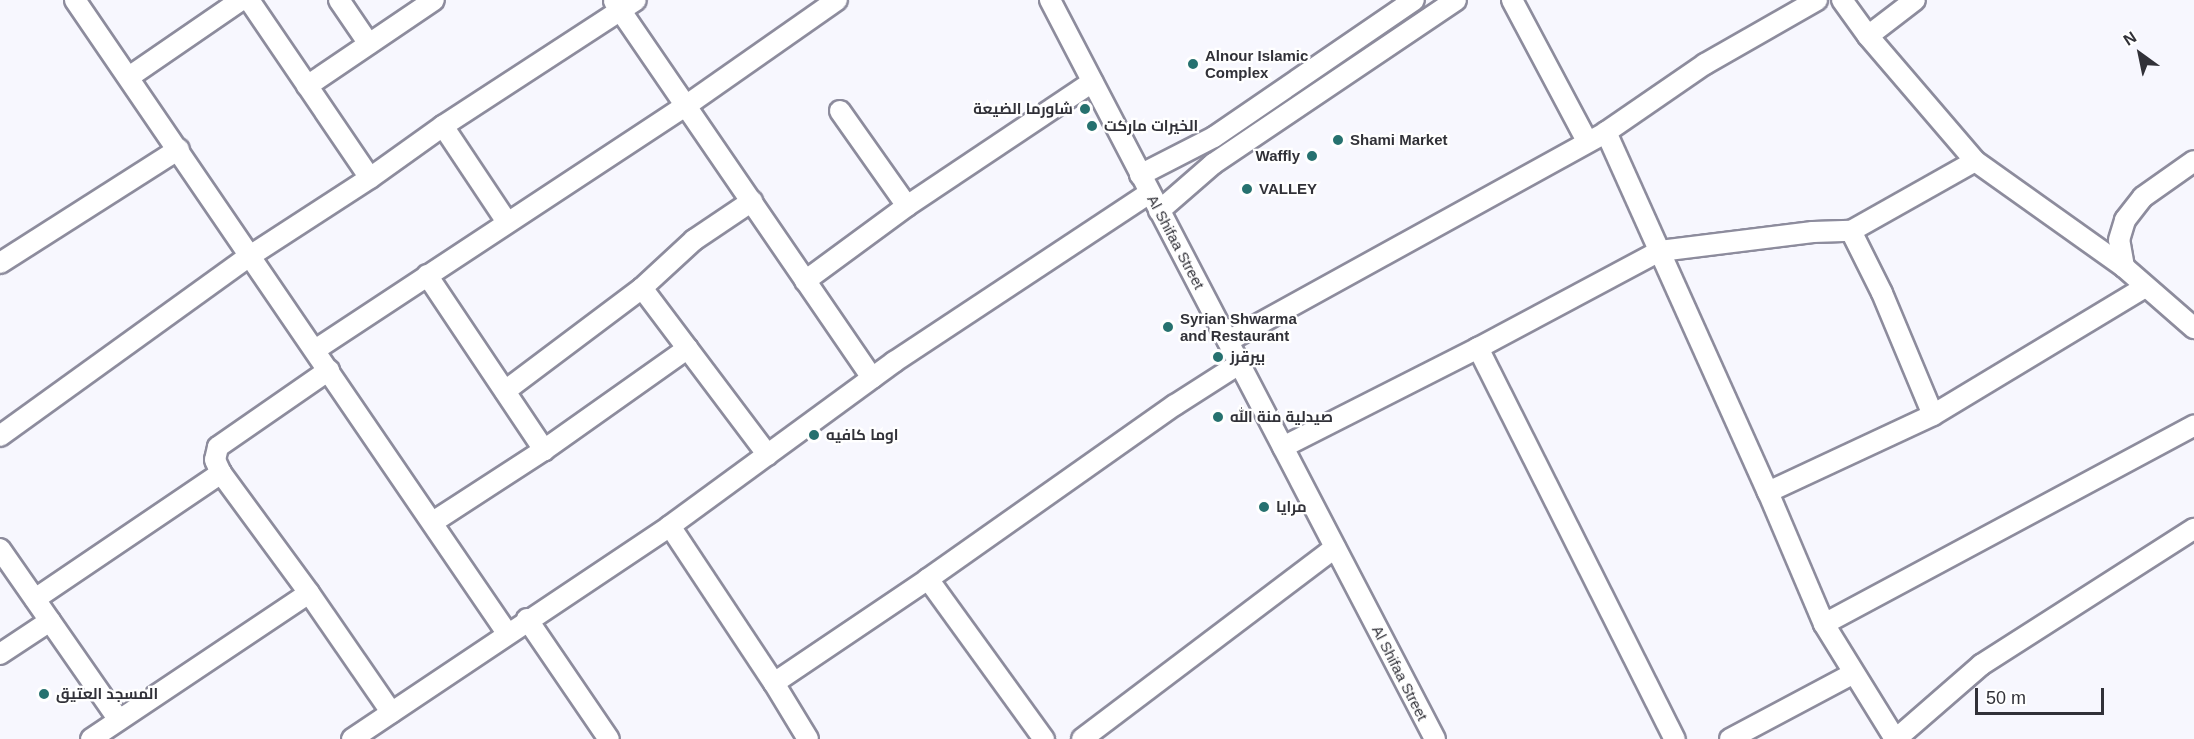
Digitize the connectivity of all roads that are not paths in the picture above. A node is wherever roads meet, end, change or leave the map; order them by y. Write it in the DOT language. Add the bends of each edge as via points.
graph roads {
  1 [pos="75,0"];
  2 [pos="241,0"];
  3 [pos="249,0"];
  4 [pos="339,0"];
  5 [pos="434,0"];
  6 [pos="836,0"];
  7 [pos="1050,0"];
  8 [pos="1414,0"];
  9 [pos="1456,0"];
  10 [pos="1512,0"];
  11 [pos="1817,0"];
  12 [pos="1842,0"];
  13 [pos="1915,0"];
  14 [pos="623,4"];
  15 [pos="1868,36"];
  16 [pos="369,44"];
  17 [pos="129,77"];
  18 [pos="1092,82"];
  19 [pos="307,86"];
  20 [pos="687,105"];
  21 [pos="840,111"];
  22 [pos="443,126"];
  23 [pos="1606,132"];
  24 [pos="1587,141"];
  25 [pos="179,149"];
  26 [pos="1975,161"];
  27 [pos="2194,161"];
  28 [pos="1140,175"];
  29 [pos="370,178"];
  30 [pos="1149,193"];
  31 [pos="752,201"];
  32 [pos="907,206"];
  33 [pos="1159,211"];
  34 [pos="507,222"];
  35 [pos="1851,231"];
  36 [pos="1659,251"];
  37 [pos="250,256"];
  38 [pos="0,263"];
  39 [pos="2124,267"];
  40 [pos="427,275"];
  41 [pos="805,281"];
  42 [pos="2145,287"];
  43 [pos="642,288"];
  44 [pos="2194,328"];
  45 [pos="1228,341"];
  46 [pos="688,348"];
  47 [pos="1478,348"];
  48 [pos="315,350"];
  49 [pos="1239,364"];
  50 [pos="329,370"];
  51 [pos="872,378"];
  52 [pos="505,392"];
  53 [pos="1933,415"];
  54 [pos="2194,426"];
  55 [pos="0,436"];
  56 [pos="1283,447"];
  57 [pos="544,450"];
  58 [pos="768,455"];
  59 [pos="222,472"];
  60 [pos="1768,492"];
  61 [pos="433,522"];
  62 [pos="670,526"];
  63 [pos="2194,529"];
  64 [pos="1335,548"];
  65 [pos="0,549"];
  66 [pos="928,579"];
  67 [pos="309,593"];
  68 [pos="35,599"];
  69 [pos="527,620"];
  70 [pos="50,621"];
  71 [pos="1824,624"];
  72 [pos="507,633"];
  73 [pos="0,654"];
  74 [pos="1854,673"];
  75 [pos="774,683"];
  76 [pos="391,712"];
  77 [pos="119,720"];
  78 [pos="91,739"];
  79 [pos="352,739"];
  80 [pos="609,739"];
  81 [pos="808,739"];
  82 [pos="1044,739"];
  83 [pos="1082,739"];
  84 [pos="1434,739"];
  85 [pos="1675,739"];
  86 [pos="1730,739"];
  87 [pos="1895,739"];
  1 -- 17 [label="street"];
  2 -- 17 [label="street"];
  3 -- 19 [label="street"];
  4 -- 16 [label="street"];
  5 -- 16 [label="street"];
  6 -- 20 [label="street"];
  7 -- 18 [label="street, Al Shifaa Street"];
  8 -- 28 [label="street" via="1214,137"];
  9 -- 33 [label="street" via="1213,164"];
  10 -- 24 [label="street"];
  11 -- 23 [label="street" via="1705,64"];
  12 -- 15 [label="street"];
  13 -- 15 [label="street"];
  14 -- 20 [label="street"];
  14 -- 22 [label="street"];
  15 -- 26 [label="street"];
  16 -- 19 [label="street"];
  17 -- 25 [label="street"];
  18 -- 28 [label="street, Al Shifaa Street"];
  18 -- 32 [label="street"];
  19 -- 29 [label="street"];
  20 -- 31 [label="street"];
  20 -- 34 [label="street"];
  21 -- 32 [label="street"];
  22 -- 29 [label="street"];
  22 -- 34 [label="street"];
  23 -- 24 [label="street"];
  23 -- 36 [label="street"];
  24 -- 45 [label="street"];
  25 -- 37 [label="street"];
  25 -- 38 [label="street"];
  26 -- 35 [label="street"];
  26 -- 39 [label="street"];
  27 -- 39 [label="street" via="2143,197 2125,220 2119,240"];
  28 -- 30 [label="street, Al Shifaa Street"];
  29 -- 37 [label="street"];
  30 -- 33 [label="street, Al Shifaa Street"];
  30 -- 51 [label="street"];
  31 -- 41 [label="street"];
  31 -- 43 [label="street" via="694,240"];
  32 -- 41 [label="street"];
  33 -- 45 [label="street, Al Shifaa Street"];
  34 -- 40 [label="street"];
  35 -- 36 [label="street"];
  35 -- 53 [label="street" via="1882,293"];
  36 -- 47 [label="street"];
  36 -- 60 [label="street"];
  37 -- 48 [label="street"];
  37 -- 55 [label="street"];
  39 -- 42 [label="street"];
  40 -- 48 [label="street"];
  40 -- 52 [label="street"];
  41 -- 51 [label="street"];
  42 -- 44 [label="street"];
  42 -- 53 [label="street"];
  43 -- 46 [label="street"];
  43 -- 52 [label="street"];
  45 -- 49 [label="street, Al Shifaa Street"];
  46 -- 57 [label="street"];
  46 -- 58 [label="street"];
  47 -- 56 [label="street"];
  47 -- 85 [label="street"];
  48 -- 50 [label="street"];
  49 -- 56 [label="street, Al Shifaa Street"];
  49 -- 66 [label="street"];
  50 -- 59 [label="street" via="219,447 216,460"];
  50 -- 61 [label="street"];
  51 -- 58 [label="street"];
  52 -- 57 [label="street"];
  53 -- 60 [label="street"];
  54 -- 71 [label="street"];
  56 -- 64 [label="street, Al Shifaa Street"];
  57 -- 61 [label="street"];
  58 -- 62 [label="street"];
  59 -- 67 [label="street"];
  59 -- 68 [label="street"];
  60 -- 71 [label="street"];
  61 -- 72 [label="street"];
  62 -- 69 [label="street"];
  62 -- 75 [label="street"];
  63 -- 87 [label="street" via="1981,665"];
  64 -- 83 [label="street"];
  64 -- 84 [label="street, Al Shifaa Street"];
  65 -- 68 [label="street"];
  66 -- 75 [label="street"];
  66 -- 82 [label="street"];
  67 -- 76 [label="street"];
  67 -- 77 [label="street"];
  68 -- 70 [label="street"];
  69 -- 72 [label="street"];
  69 -- 80 [label="street"];
  70 -- 73 [label="street"];
  70 -- 77 [label="street"];
  71 -- 74 [label="street"];
  72 -- 76 [label="street"];
  74 -- 86 [label="street"];
  74 -- 87 [label="street"];
  75 -- 81 [label="street"];
  76 -- 79 [label="street"];
  77 -- 78 [label="street"];
}
